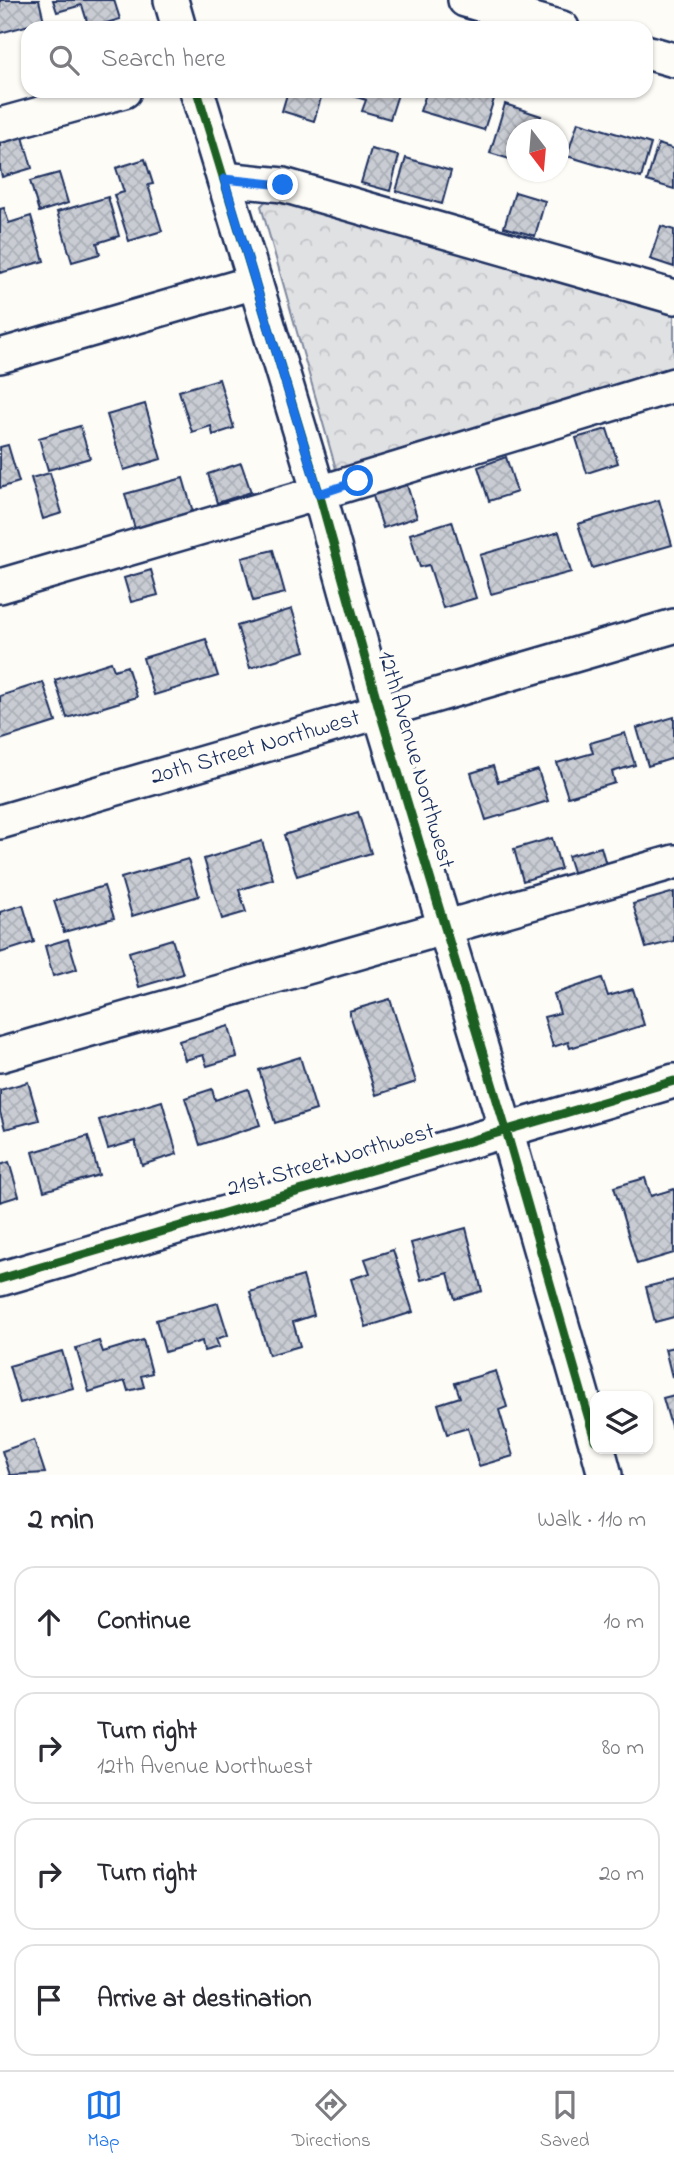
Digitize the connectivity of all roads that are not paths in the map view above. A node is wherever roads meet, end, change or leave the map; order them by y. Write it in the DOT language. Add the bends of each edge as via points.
graph roads {
  1 [pos="171,0"];
  2 [pos="465,0"];
  3 [pos="177,21"];
  4 [pos="538,21"];
  5 [pos="653,54"];
  6 [pos="674,60"];
  7 [pos="98,98"];
  8 [pos="199,98"];
  9 [pos="0,125"];
  10 [pos="224,179"];
  11 [pos="255,282"];
  12 [pos="674,297"];
  13 [pos="0,356"];
  14 [pos="674,385"];
  15 [pos="319,494"];
  16 [pos="0,586"];
  17 [pos="674,626"];
  18 [pos="380,712"];
  19 [pos="0,822"];
  20 [pos="674,862"];
  21 [pos="445,928"];
  22 [pos="0,1055"];
  23 [pos="674,1081"];
  24 [pos="506,1130"];
  25 [pos="0,1279"];
  26 [pos="590,1423"];
  27 [pos="600,1454"];
  28 [pos="606,1475"];
  1 -- 3 [label="street"];
  2 -- 4 [label="street"];
  5 -- 6 [label="street"];
  7 -- 9 [label="street"];
  8 -- 10 [label="street, 12th Avenue Northwest"];
  10 -- 11 [label="street, 12th Avenue Northwest"];
  10 -- 12 [label="street" via="283,185"];
  11 -- 13 [label="street"];
  11 -- 15 [label="street, 12th Avenue Northwest"];
  14 -- 15 [label="street"];
  15 -- 16 [label="street"];
  15 -- 18 [label="street, 12th Avenue Northwest"];
  17 -- 18 [label="street, 20th Street Northwest"];
  18 -- 19 [label="street, 20th Street Northwest"];
  18 -- 21 [label="street, 12th Avenue Northwest"];
  20 -- 21 [label="street"];
  21 -- 22 [label="street"];
  21 -- 24 [label="street, 12th Avenue Northwest"];
  23 -- 24 [label="street, 21st Street Northwest"];
  24 -- 25 [label="street, 21st Street Northwest"];
  24 -- 26 [label="street, 12th Avenue Northwest"];
  27 -- 28 [label="street"];
}
